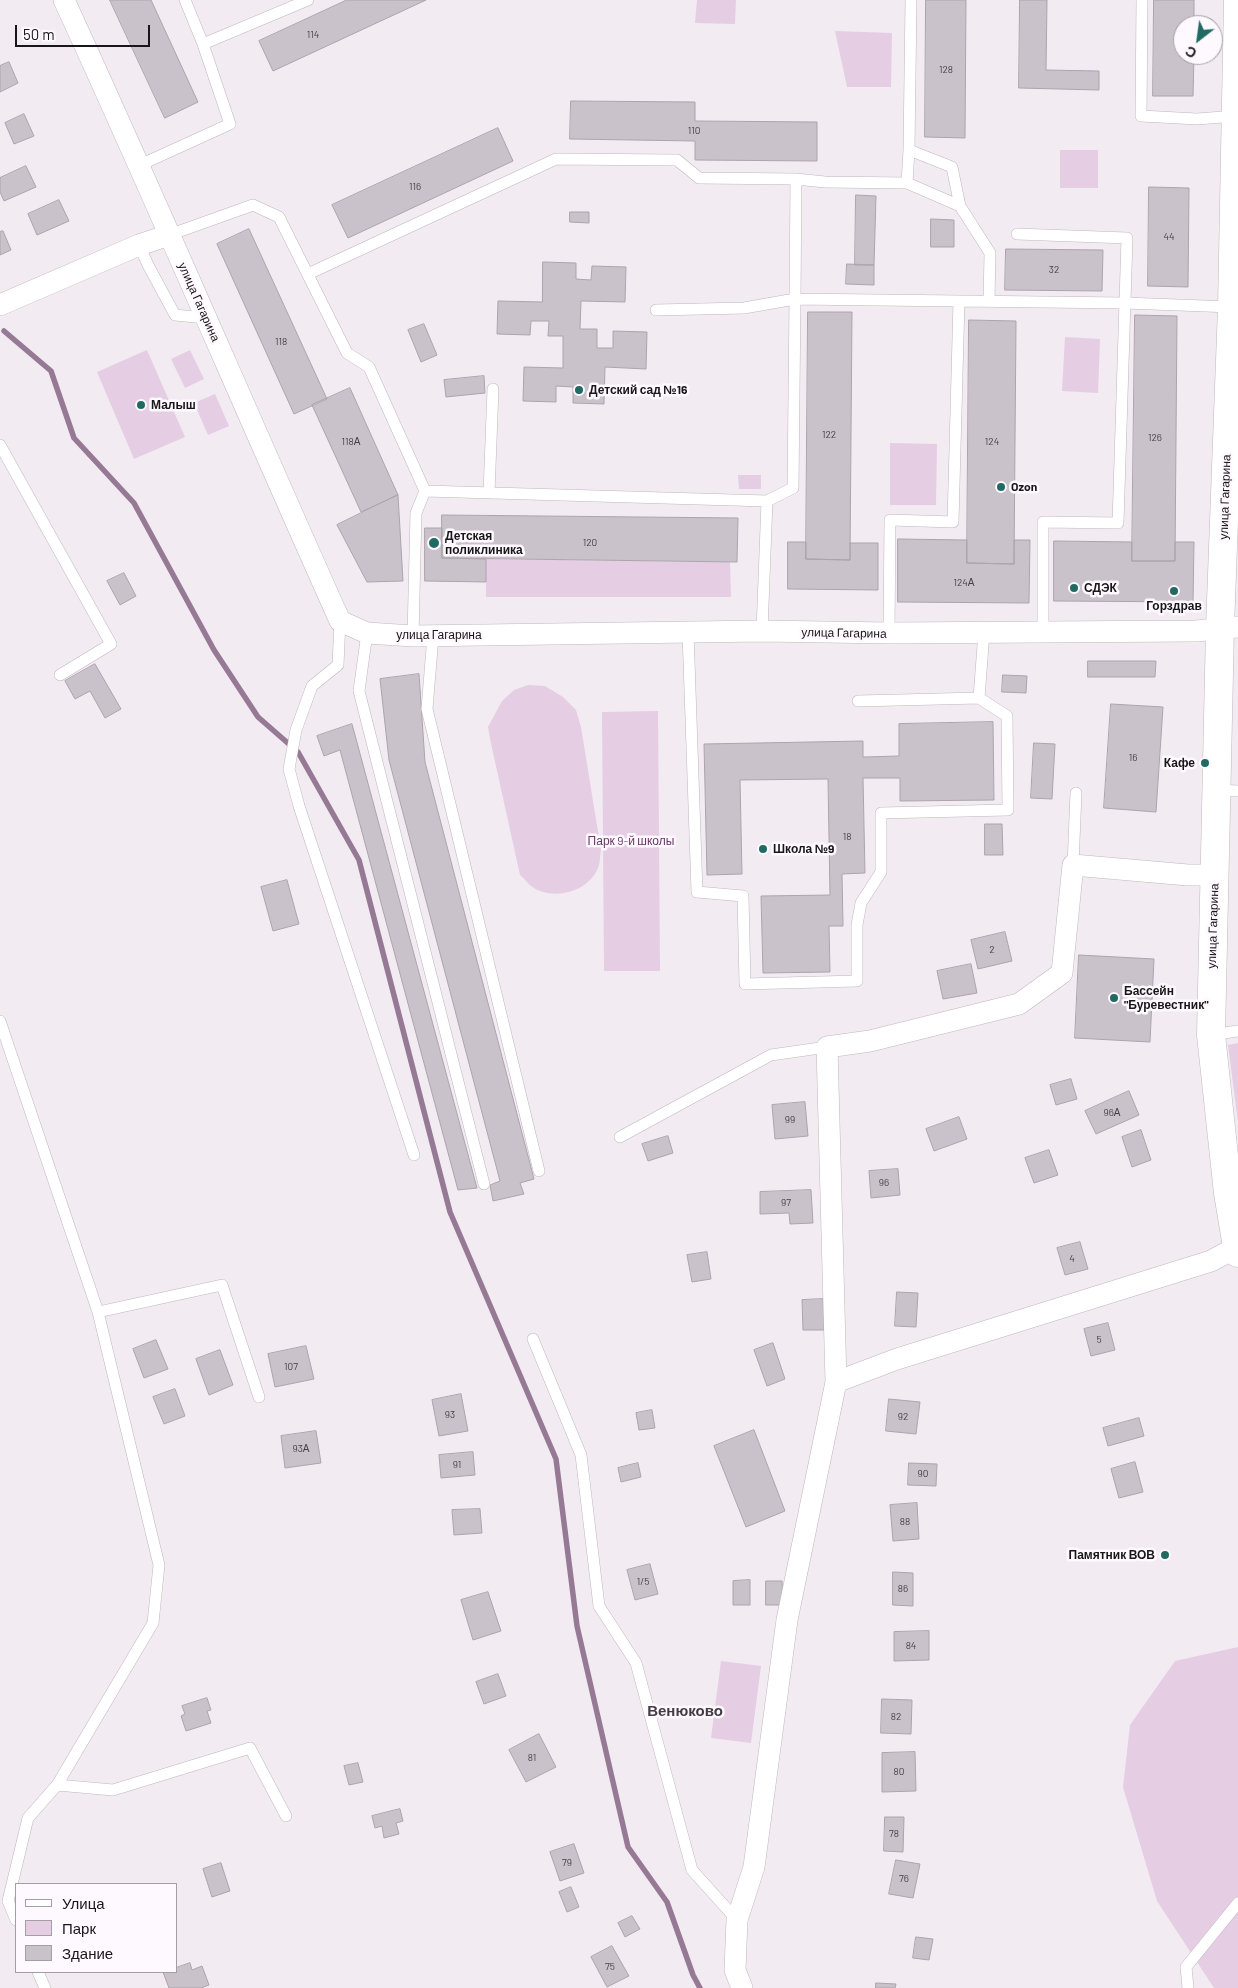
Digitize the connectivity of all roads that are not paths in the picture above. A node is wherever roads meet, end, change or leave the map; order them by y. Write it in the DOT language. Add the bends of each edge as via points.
graph roads {
  1 [pos="64,0"];
  2 [pos="185,0"];
  3 [pos="308,0"];
  4 [pos="911,0"];
  5 [pos="1142,0"];
  6 [pos="1238,0"];
  7 [pos="203,44"];
  8 [pos="1236,125"];
  9 [pos="909,150"];
  10 [pos="140,164"];
  11 [pos="796,179"];
  12 [pos="908,184"];
  13 [pos="960,206"];
  14 [pos="1018,234"];
  15 [pos="169,235"];
  16 [pos="139,245"];
  17 [pos="308,274"];
  18 [pos="795,299"];
  19 [pos="959,301"];
  20 [pos="990,302"];
  21 [pos="1125,303"];
  22 [pos="0,305"];
  23 [pos="1235,307"];
  24 [pos="656,310"];
  25 [pos="206,318"];
  26 [pos="493,389"];
  27 [pos="0,445"];
  28 [pos="425,491"];
  29 [pos="489,493"];
  30 [pos="767,501"];
  31 [pos="340,621"];
  32 [pos="1229,627"];
  33 [pos="762,631"];
  34 [pos="688,632"];
  35 [pos="984,632"];
  36 [pos="1043,632"];
  37 [pos="367,633"];
  38 [pos="890,633"];
  39 [pos="423,636"];
  40 [pos="60,675"];
  41 [pos="979,698"];
  42 [pos="858,701"];
  43 [pos="1228,791"];
  44 [pos="1076,792"];
  45 [pos="1073,865"];
  46 [pos="1216,875"];
  47 [pos="0,1021"];
  48 [pos="1238,1031"];
  49 [pos="1211,1035"];
  50 [pos="827,1047"];
  51 [pos="620,1137"];
  52 [pos="414,1155"];
  53 [pos="539,1171"];
  54 [pos="484,1184"];
  55 [pos="1238,1250"];
  56 [pos="98,1312"];
  57 [pos="532,1339"];
  58 [pos="836,1382"];
  59 [pos="259,1397"];
  60 [pos="57,1785"];
  61 [pos="286,1816"];
  62 [pos="1238,1903"];
  63 [pos="15,1918"];
  64 [pos="737,1920"];
  65 [pos="38,1973"];
  66 [pos="45,1988"];
  67 [pos="742,1988"];
  68 [pos="1188,1988"];
  1 -- 10 [label="street, улица Гагарина"];
  2 -- 7 [label="lane"];
  3 -- 7 [label="lane"];
  4 -- 9 [label="lane"];
  5 -- 8 [label="lane" via="1141,116"];
  6 -- 8 [label="main road, улица Гагарина"];
  7 -- 10 [label="lane" via="230,124"];
  8 -- 23 [label="main road, улица Гагарина"];
  9 -- 12 [label="lane"];
  9 -- 13 [label="lane" via="952,167"];
  10 -- 15 [label="street, улица Гагарина"];
  11 -- 12 [label="lane"];
  11 -- 17 [label="lane" via="699,178 677,160 556,159"];
  11 -- 18 [label="lane"];
  12 -- 13 [label="lane"];
  13 -- 20 [label="lane" via="990,253"];
  14 -- 21 [label="lane" via="1127,238"];
  15 -- 16 [label="street"];
  15 -- 17 [label="lane" via="253,205 279,217"];
  15 -- 25 [label="street, улица Гагарина"];
  16 -- 22 [label="street"];
  16 -- 25 [label="lane" via="175,315"];
  17 -- 28 [label="lane" via="347,353 369,367"];
  18 -- 19 [label="lane"];
  18 -- 24 [label="lane" via="744,308"];
  18 -- 30 [label="lane" via="793,488"];
  19 -- 20 [label="lane"];
  19 -- 38 [label="lane" via="953,522 890,520"];
  20 -- 21 [label="lane"];
  21 -- 23 [label="lane"];
  21 -- 36 [label="lane" via="1118,523 1043,522"];
  23 -- 32 [label="main road, улица Гагарина"];
  25 -- 31 [label="street, улица Гагарина"];
  26 -- 29 [label="lane"];
  27 -- 40 [label="lane" via="111,644"];
  28 -- 29 [label="lane"];
  28 -- 39 [label="lane" via="416,513"];
  29 -- 30 [label="lane"];
  30 -- 33 [label="lane"];
  31 -- 37 [label="street, улица Гагарина"];
  31 -- 52 [label="lane" via="338,665 312,686 296,730 289,769"];
  32 -- 36 [label="street, улица Гагарина" via="1196,631"];
  32 -- 43 [label="main road, улица Гагарина"];
  33 -- 34 [label="street, улица Гагарина"];
  33 -- 38 [label="street, улица Гагарина"];
  34 -- 39 [label="street, улица Гагарина"];
  34 -- 41 [label="lane" via="697,892 743,896 745,984 857,981 857,925 862,903 881,872 882,814 1008,810 1007,716"];
  35 -- 36 [label="street, улица Гагарина"];
  35 -- 38 [label="street, улица Гагарина"];
  35 -- 41 [label="lane"];
  37 -- 39 [label="street, улица Гагарина"];
  37 -- 54 [label="lane" via="359,692"];
  39 -- 53 [label="lane" via="427,709"];
  41 -- 42 [label="lane"];
  43 -- 46 [label="main road, улица Гагарина"];
  44 -- 45 [label="lane"];
  45 -- 46 [label="street"];
  45 -- 50 [label="street" via="1062,973 1019,1004 870,1040"];
  46 -- 49 [label="main road, улица Гагарина"];
  47 -- 56 [label="lane"];
  48 -- 49 [label="lane"];
  49 -- 55 [label="main road, улица Гагарина" via="1228,1193"];
  50 -- 51 [label="lane" via="771,1055"];
  50 -- 58 [label="street"];
  55 -- 58 [label="street" via="897,1359"];
  56 -- 59 [label="lane" via="222,1285"];
  56 -- 60 [label="lane" via="159,1565 153,1623"];
  57 -- 64 [label="lane" via="581,1455 599,1606 636,1664 692,1870"];
  58 -- 64 [label="street" via="787,1620 754,1867"];
  60 -- 61 [label="lane" via="113,1790 250,1748"];
  60 -- 63 [label="lane" via="28,1818 8,1901"];
  62 -- 68 [label="lane" via="1186,1966"];
  64 -- 67 [label="street" via="735,1970"];
  65 -- 66 [label="lane"];
}
